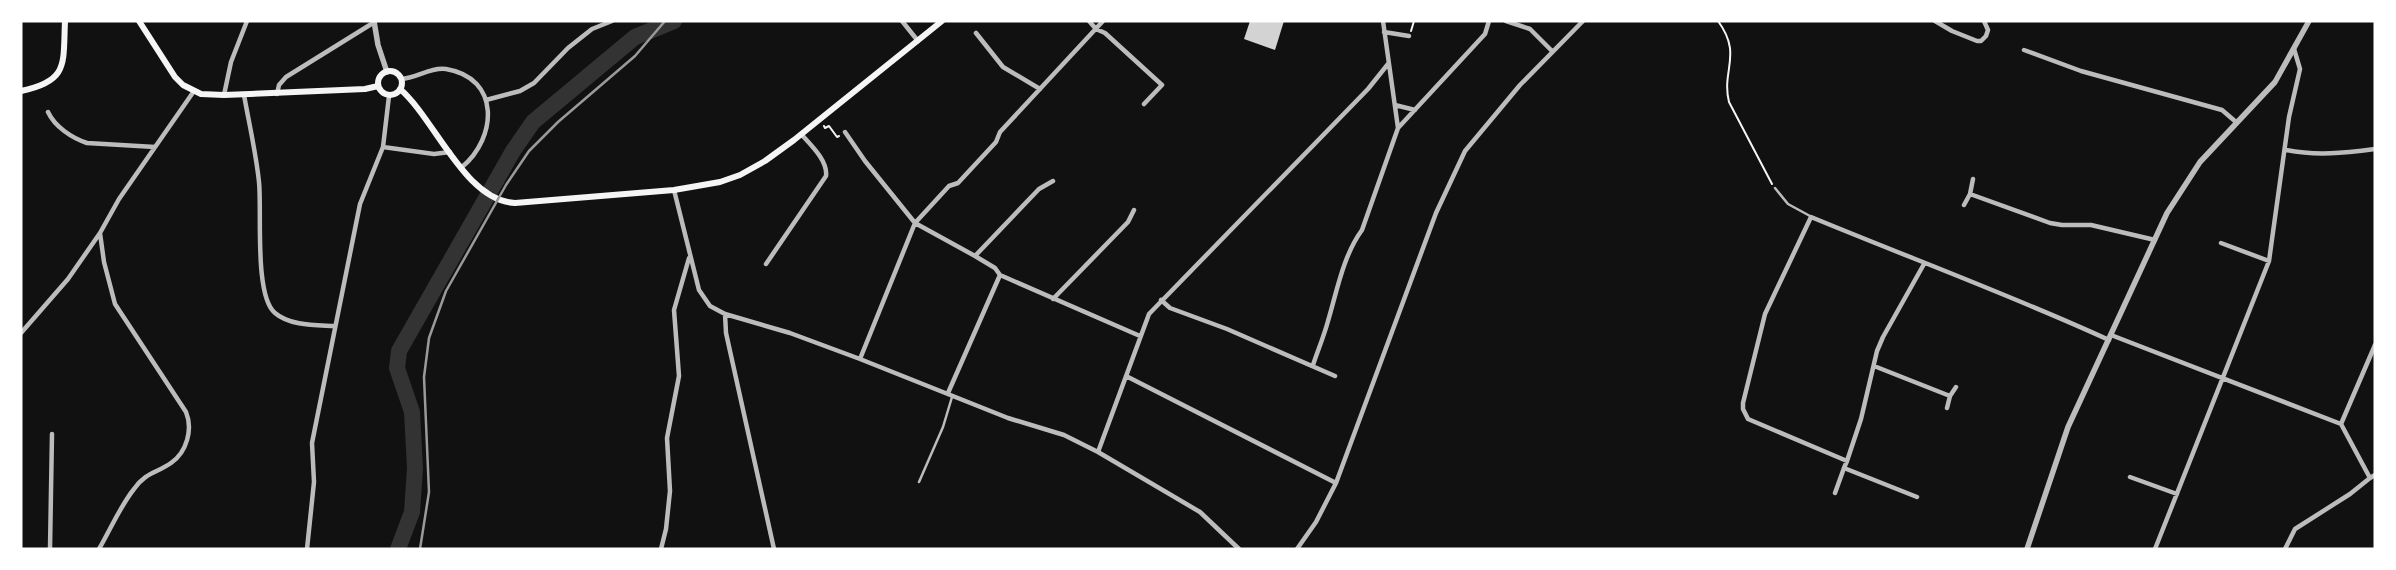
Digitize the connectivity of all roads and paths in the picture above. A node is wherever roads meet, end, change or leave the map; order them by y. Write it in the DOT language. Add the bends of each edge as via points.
graph roads {
  1 [pos="65,21"];
  2 [pos="139,21"];
  3 [pos="247,21"];
  4 [pos="612,21"];
  5 [pos="902,21"];
  6 [pos="942,21"];
  7 [pos="1089,21"];
  8 [pos="1103,21"];
  9 [pos="1383,21"];
  10 [pos="1414,21"];
  11 [pos="1490,21"];
  12 [pos="1506,21"];
  13 [pos="1583,21"];
  14 [pos="1718,21"];
  15 [pos="1935,21"];
  16 [pos="1984,21"];
  17 [pos="2309,21"];
  18 [pos="373,22"];
  19 [pos="1096,29"];
  20 [pos="1384,32"];
  21 [pos="976,33"];
  22 [pos="1409,36"];
  23 [pos="918,41"];
  24 [pos="2294,49"];
  25 [pos="1552,50"];
  26 [pos="2024,50"];
  27 [pos="1388,64"];
  28 [pos="387,72"];
  29 [pos="401,79"];
  30 [pos="378,86"];
  31 [pos="1040,89"];
  32 [pos="400,90"];
  33 [pos="21,91"];
  34 [pos="194,91"];
  35 [pos="277,94"];
  36 [pos="224,95"];
  37 [pos="244,95"];
  38 [pos="389,96"];
  39 [pos="486,100"];
  40 [pos="1144,104"];
  41 [pos="1395,105"];
  42 [pos="1415,110"];
  43 [pos="48,112"];
  44 [pos="818,121"];
  45 [pos="2236,122"];
  46 [pos="1398,128"];
  47 [pos="845,132"];
  48 [pos="802,134"];
  49 [pos="837,137"];
  50 [pos="155,147"];
  51 [pos="383,147"];
  52 [pos="2375,148"];
  53 [pos="2286,150"];
  54 [pos="450,152"];
  55 [pos="462,167"];
  56 [pos="1974,179"];
  57 [pos="1053,181"];
  58 [pos="1775,188"];
  59 [pos="674,190"];
  60 [pos="1970,194"];
  61 [pos="1964,206"];
  62 [pos="1134,210"];
  63 [pos="1811,217"];
  64 [pos="915,223"];
  65 [pos="100,233"];
  66 [pos="2155,240"];
  67 [pos="2221,243"];
  68 [pos="689,256"];
  69 [pos="975,256"];
  70 [pos="2269,261"];
  71 [pos="766,264"];
  72 [pos="1924,264"];
  73 [pos="1000,274"];
  74 [pos="1053,299"];
  75 [pos="1161,300"];
  76 [pos="725,314"];
  77 [pos="334,326"];
  78 [pos="21,333"];
  79 [pos="1140,336"];
  80 [pos="2110,338"];
  81 [pos="2375,345"];
  82 [pos="860,359"];
  83 [pos="1313,365"];
  84 [pos="1874,366"];
  85 [pos="1126,376"];
  86 [pos="1335,376"];
  87 [pos="2223,378"];
  88 [pos="1956,387"];
  89 [pos="950,394"];
  90 [pos="1950,396"];
  91 [pos="1947,408"];
  92 [pos="2341,424"];
  93 [pos="52,434"];
  94 [pos="1098,452"];
  95 [pos="1846,461"];
  96 [pos="1844,468"];
  97 [pos="2372,476"];
  98 [pos="2130,477"];
  99 [pos="919,482"];
  100 [pos="1336,483"];
  101 [pos="1835,493"];
  102 [pos="2177,494"];
  103 [pos="1918,497"];
  104 [pos="50,549"];
  105 [pos="99,549"];
  106 [pos="306,549"];
  107 [pos="661,549"];
  108 [pos="774,549"];
  109 [pos="1238,549"];
  110 [pos="1297,549"];
  111 [pos="2027,549"];
  112 [pos="2155,549"];
  113 [pos="2285,549"];
  1 -- 33 [label="main road" via="61,69 46,84"];
  2 -- 34 [label="main road" via="175,77"];
  3 -- 36 [label="street" via="231,62"];
  4 -- 39 [label="street" via="592,29 568,48 534,83"];
  5 -- 23 [label="street"];
  6 -- 23 [label="main road"];
  7 -- 19 [label="street"];
  8 -- 19 [label="street"];
  9 -- 20 [label="street"];
  10 -- 22 [label="path"];
  11 -- 42 [label="street" via="1485,34"];
  12 -- 25 [label="street" via="1530,29"];
  13 -- 25 [label="street"];
  14 -- 58 [label="path" via="1731,46 1729,102"];
  15 -- 16 [label="street" via="1977,41 1986,36 1988,30"];
  17 -- 24 [label="street"];
  18 -- 28 [label="street"];
  18 -- 35 [label="street" via="286,77"];
  19 -- 31 [label="street"];
  19 -- 40 [label="street" via="1105,33 1162,85"];
  20 -- 22 [label="street"];
  20 -- 27 [label="street"];
  21 -- 31 [label="street" via="1003,67"];
  23 -- 44 [label="main road"];
  24 -- 45 [label="street" via="2275,82"];
  24 -- 53 [label="street" via="2300,69 2289,117"];
  25 -- 100 [label="street" via="1465,151 1436,213"];
  26 -- 45 [label="street" via="2081,71 2222,110"];
  27 -- 41 [label="street"];
  27 -- 75 [label="street" via="1368,89"];
  28 -- 29 [label="main road" via="396,73"];
  28 -- 30 [label="main road" via="381,75"];
  29 -- 32 [label="main road"];
  29 -- 39 [label="street" via="446,69 476,84"];
  30 -- 35 [label="main road"];
  30 -- 38 [label="main road"];
  31 -- 64 [label="street" via="958,183 949,186"];
  32 -- 38 [label="main road"];
  32 -- 54 [label="main road" via="416,104"];
  34 -- 36 [label="main road"];
  34 -- 50 [label="street"];
  35 -- 37 [label="main road"];
  36 -- 37 [label="main road"];
  37 -- 77 [label="street" via="259,182 260,250 265,297 274,313 288,320"];
  38 -- 51 [label="street"];
  39 -- 55 [label="street" via="487,124 482,142"];
  41 -- 42 [label="street"];
  41 -- 46 [label="street"];
  42 -- 46 [label="street"];
  43 -- 50 [label="street" via="78,140 87,143"];
  44 -- 48 [label="main road"];
  44 -- 49 [label="path" via="825,128 828,126"];
  45 -- 66 [label="street" via="2184,184"];
  46 -- 83 [label="street" via="1362,230 1355,240 1333,299"];
  47 -- 64 [label="street"];
  48 -- 59 [label="main road" via="740,175"];
  48 -- 71 [label="street" via="824,163 826,176"];
  50 -- 65 [label="street"];
  51 -- 54 [label="street" via="434,154"];
  51 -- 77 [label="street" via="360,204"];
  52 -- 53 [label="street" via="2310,155"];
  53 -- 70 [label="street"];
  54 -- 55 [label="main road"];
  55 -- 59 [label="main road" via="475,184 494,197 515,203"];
  56 -- 60 [label="street"];
  57 -- 69 [label="street" via="1039,189"];
  58 -- 63 [label="lane" via="1788,204"];
  59 -- 68 [label="street"];
  60 -- 61 [label="street"];
  60 -- 66 [label="street" via="2050,223 2091,225"];
  62 -- 74 [label="street" via="1128,222"];
  63 -- 72 [label="street"];
  63 -- 95 [label="street" via="1765,314 1742,409 1753,423"];
  64 -- 69 [label="street"];
  64 -- 82 [label="street"];
  65 -- 78 [label="street" via="68,279"];
  65 -- 105 [label="street" via="115,304 190,421 181,453 171,463 152,471 133,489"];
  66 -- 80 [label="street"];
  67 -- 70 [label="street"];
  68 -- 76 [label="street" via="702,296 710,306"];
  68 -- 107 [label="street" via="674,310 679,376 667,438 670,491"];
  69 -- 73 [label="street"];
  70 -- 87 [label="street"];
  72 -- 80 [label="street" via="2029,303"];
  72 -- 84 [label="street" via="1882,337"];
  73 -- 74 [label="street"];
  73 -- 89 [label="street"];
  74 -- 79 [label="street"];
  75 -- 79 [label="street" via="1149,314"];
  75 -- 83 [label="street" via="1170,308"];
  76 -- 82 [label="street" via="790,333"];
  76 -- 108 [label="street" via="728,343"];
  77 -- 106 [label="street" via="312,443 314,482"];
  79 -- 85 [label="street"];
  80 -- 87 [label="street"];
  80 -- 111 [label="street" via="2068,427"];
  81 -- 92 [label="street"];
  82 -- 89 [label="street"];
  83 -- 86 [label="street"];
  84 -- 90 [label="street"];
  84 -- 95 [label="street" via="1861,419"];
  85 -- 94 [label="street"];
  85 -- 100 [label="street"];
  87 -- 92 [label="street"];
  87 -- 102 [label="street"];
  88 -- 90 [label="street"];
  89 -- 94 [label="street" via="1008,418 1064,435"];
  89 -- 99 [label="lane" via="943,427"];
  90 -- 91 [label="street"];
  92 -- 97 [label="street"];
  93 -- 104 [label="street"];
  94 -- 109 [label="street" via="1200,512"];
  95 -- 96 [label="street"];
  96 -- 101 [label="street"];
  96 -- 103 [label="street"];
  97 -- 113 [label="street" via="2295,529"];
  98 -- 102 [label="street"];
  100 -- 110 [label="street" via="1316,522"];
  102 -- 112 [label="street"];
}
